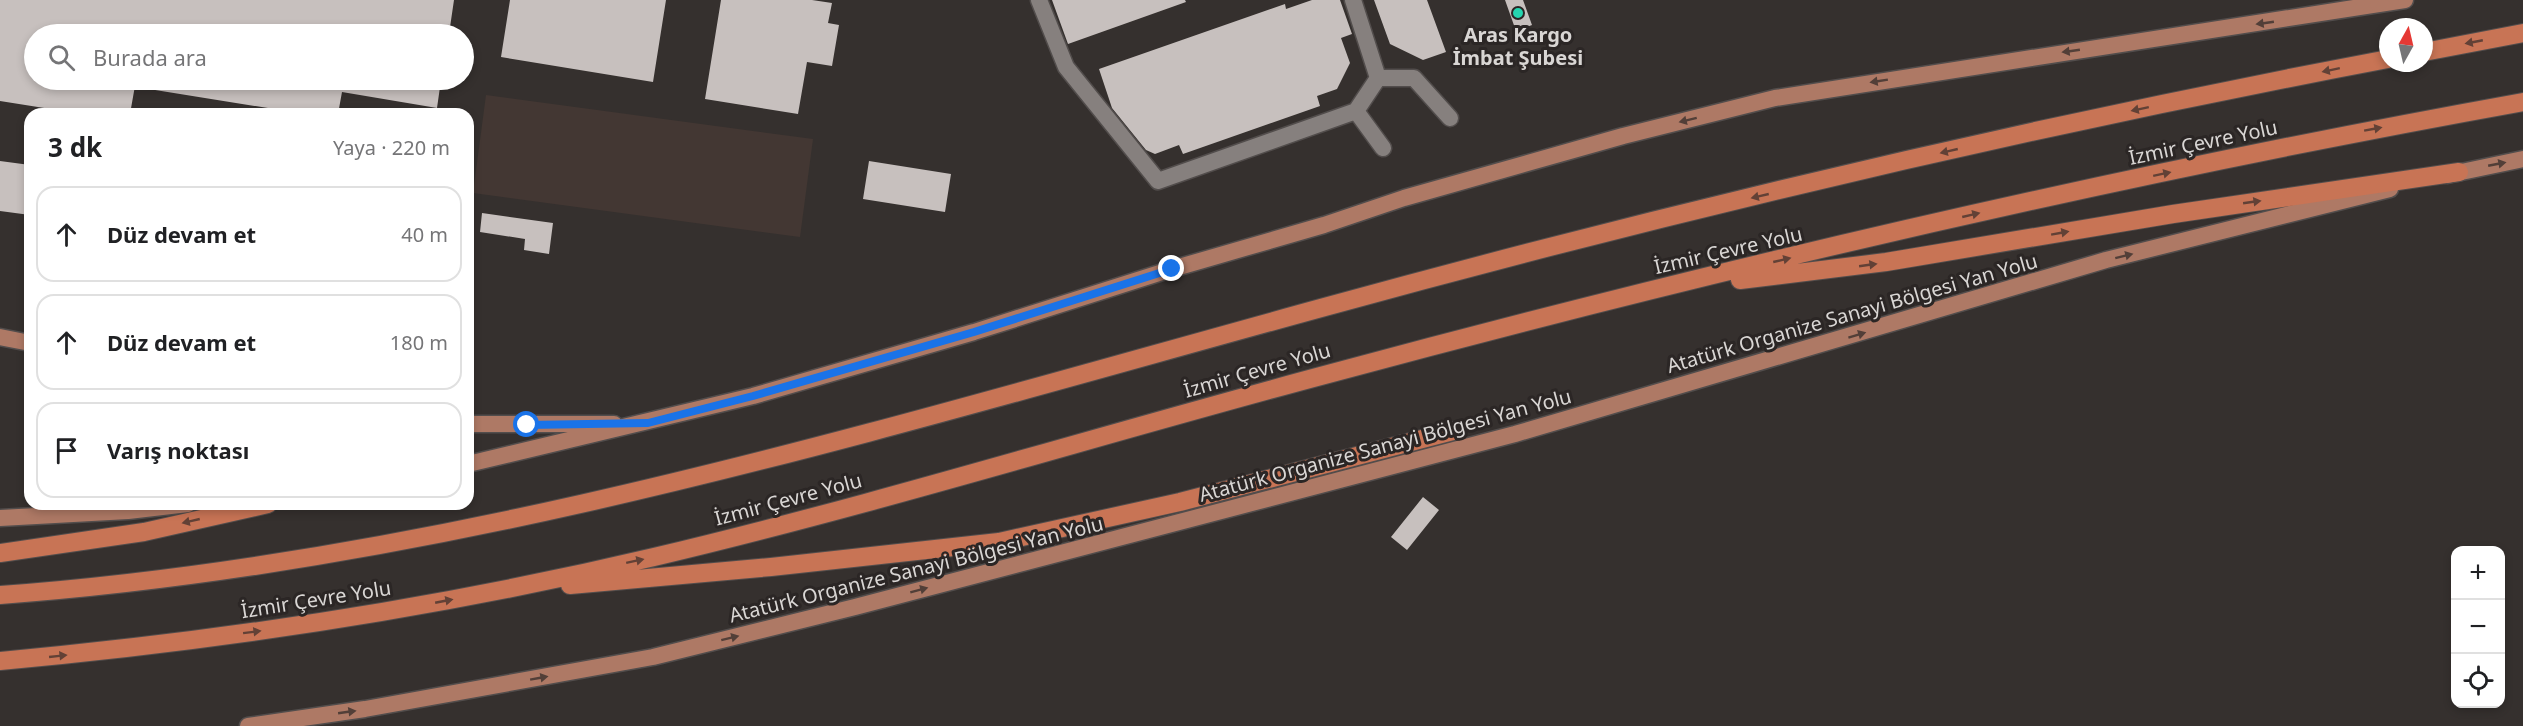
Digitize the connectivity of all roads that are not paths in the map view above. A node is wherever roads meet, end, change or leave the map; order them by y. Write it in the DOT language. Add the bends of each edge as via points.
graph roads {
  1 [pos="1040,0"];
  2 [pos="1353,0"];
  3 [pos="2405,0"];
  4 [pos="2523,33"];
  5 [pos="2433,50"];
  6 [pos="2379,60"];
  7 [pos="1378,78"];
  8 [pos="2523,102"];
  9 [pos="1356,111"];
  10 [pos="1449,118"];
  11 [pos="1383,148"];
  12 [pos="2523,159"];
  13 [pos="2460,172"];
  14 [pos="1663,288"];
  15 [pos="0,337"];
  16 [pos="24,342"];
  17 [pos="648,423"];
  18 [pos="474,424"];
  19 [pos="1453,431"];
  20 [pos="474,463"];
  21 [pos="137,510"];
  22 [pos="241,510"];
  23 [pos="0,518"];
  24 [pos="0,553"];
  25 [pos="488,592"];
  26 [pos="0,595"];
  27 [pos="0,661"];
  28 [pos="248,726"];
  1 -- 9 [label="street" via="1066,67 1158,180"];
  2 -- 7 [label="street"];
  3 -- 17 [label="main road, one-way" via="1776,98 1623,136 1404,198 963,335"];
  4 -- 5 [label="highway, one-way"];
  6 -- 26 [label="highway, İzmir Çevre Yolu, one-way" via="2026,133 1598,235 585,504 281,563"];
  7 -- 9 [label="street"];
  7 -- 10 [label="street" via="1414,78"];
  14 -- 8 [label="highway, İzmir Çevre Yolu, one-way" via="2017,205 2349,134"];
  9 -- 11 [label="street"];
  13 -- 12 [label="main road, Atatürk Organize Sanayi Bölgesi Yan Yolu, one-way"];
  14 -- 13 [label="highway, one-way" via="1886,262"];
  28 -- 13 [label="main road, Atatürk Organize Sanayi Bölgesi Yan Yolu, one-way" via="653,657 844,610 1515,434 2106,260"];
  25 -- 14 [label="highway, İzmir Çevre Yolu, one-way" via="803,520 1331,373"];
  15 -- 16 [label="main road"];
  17 -- 18 [label="main road"];
  17 -- 20 [label="main road"];
  19 -- 25 [label="highway" via="1180,502 999,542"];
  21 -- 23 [label="main road"];
  22 -- 24 [label="highway, one-way" via="144,532"];
  27 -- 25 [label="highway, İzmir Çevre Yolu, one-way" via="281,629"];
}
